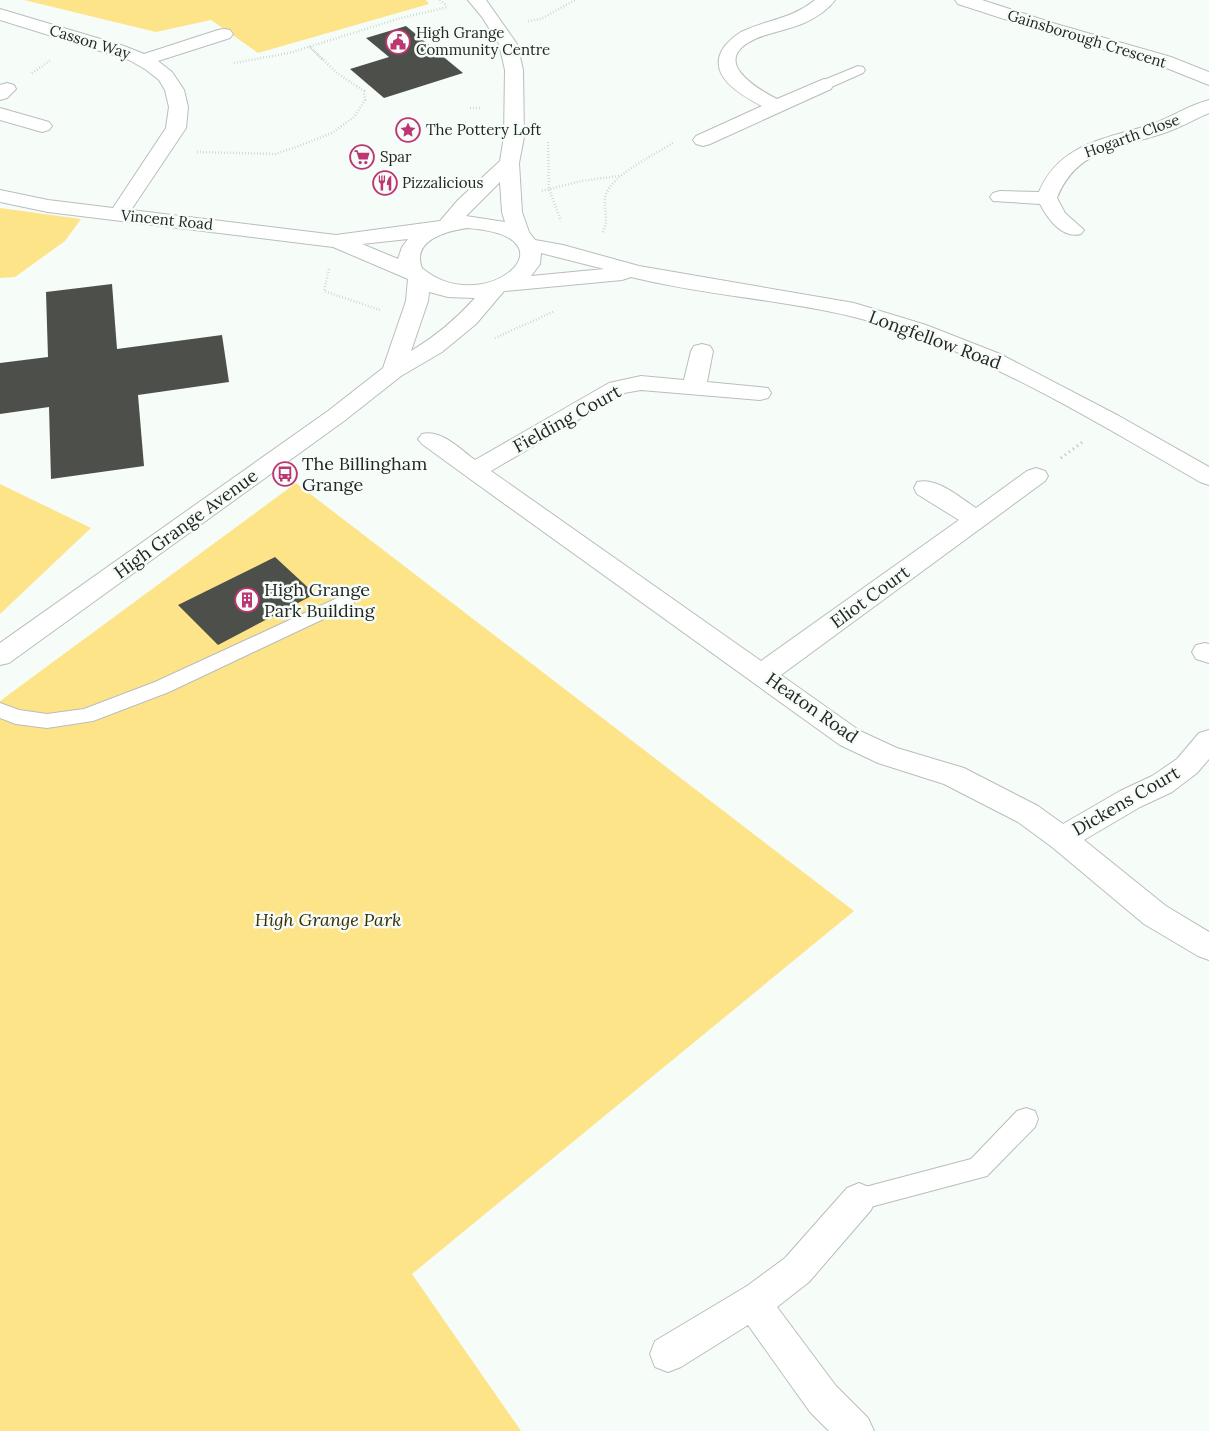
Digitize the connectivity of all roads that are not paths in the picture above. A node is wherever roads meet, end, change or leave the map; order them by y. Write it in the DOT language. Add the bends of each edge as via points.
graph roads {
  1 [pos="477,0"];
  2 [pos="826,0"];
  3 [pos="964,0"];
  4 [pos="0,14"];
  5 [pos="224,34"];
  6 [pos="144,60"];
  7 [pos="858,70"];
  8 [pos="1209,78"];
  9 [pos="824,85"];
  10 [pos="776,106"];
  11 [pos="1209,106"];
  12 [pos="0,114"];
  13 [pos="42,126"];
  14 [pos="703,140"];
  15 [pos="509,163"];
  16 [pos="0,196"];
  17 [pos="1000,197"];
  18 [pos="1047,198"];
  19 [pos="118,215"];
  20 [pos="442,227"];
  21 [pos="1074,230"];
  22 [pos="524,240"];
  23 [pos="336,241"];
  24 [pos="636,272"];
  25 [pos="416,275"];
  26 [pos="499,286"];
  27 [pos="702,351"];
  28 [pos="393,371"];
  29 [pos="694,388"];
  30 [pos="760,393"];
  31 [pos="430,439"];
  32 [pos="474,471"];
  33 [pos="1036,476"];
  34 [pos="1209,476"];
  35 [pos="926,488"];
  36 [pos="976,519"];
  37 [pos="346,600"];
  38 [pos="0,656"];
  39 [pos="763,674"];
  40 [pos="0,710"];
  41 [pos="1209,740"];
  42 [pos="1062,839"];
  43 [pos="1209,947"];
  44 [pos="1026,1119"];
  45 [pos="859,1199"];
  46 [pos="753,1303"];
  47 [pos="668,1354"];
  48 [pos="855,1431"];
  1 -- 15 [label="street, High Grange Avenue" via="508,44 514,70 514,137"];
  2 -- 10 [label="street" via="804,16 739,41 727,58 728,70 736,82"];
  3 -- 8 [label="street, Gainsborough Crescent" via="1023,12"];
  4 -- 6 [label="street, Casson Way" via="128,52"];
  5 -- 6 [label="street"];
  6 -- 19 [label="street, Casson Way" via="164,76 177,94 180,114 176,128"];
  7 -- 9 [label="lane"];
  9 -- 10 [label="street"];
  10 -- 14 [label="street"];
  11 -- 18 [label="street, Hogarth Close" via="1162,127 1104,143 1085,152 1059,173"];
  12 -- 13 [label="street"];
  15 -- 20 [label="street"];
  15 -- 22 [label="street, High Grange Avenue" via="512,212"];
  16 -- 19 [label="street, Vincent Road"];
  17 -- 18 [label="street"];
  18 -- 21 [label="street" via="1057,216"];
  19 -- 23 [label="street, Vincent Road"];
  20 -- 22 [label="street" via="467,222 486,223 504,227"];
  20 -- 23 [label="street, Vincent Road"];
  20 -- 25 [label="street" via="420,237 411,248 408,260"];
  22 -- 24 [label="street"];
  22 -- 26 [label="street, High Grange Avenue" via="532,256 528,267 518,277"];
  23 -- 25 [label="street, Vincent Road"];
  24 -- 26 [label="street, High Grange Avenue"];
  24 -- 34 [label="street, Longfellow Road" via="854,310 918,330 992,359"];
  25 -- 26 [label="street, High Grange Avenue" via="434,286 454,291"];
  25 -- 28 [label="street" via="418,302"];
  26 -- 28 [label="street, High Grange Avenue" via="468,319 434,347"];
  27 -- 29 [label="street"];
  28 -- 38 [label="street, High Grange Avenue" via="336,416"];
  29 -- 30 [label="street, Fielding Court"];
  29 -- 32 [label="street, Fielding Court" via="641,383 617,388"];
  31 -- 32 [label="street, Heaton Road"];
  32 -- 39 [label="street, Heaton Road"];
  33 -- 36 [label="street, Eliot Court"];
  35 -- 36 [label="street"];
  36 -- 39 [label="street, Eliot Court"];
  37 -- 40 [label="lane" via="162,687 86,716 47,721 16,717"];
  39 -- 42 [label="street, Heaton Road" via="850,738 888,756 954,776 989,792 1028,814"];
  41 -- 42 [label="street, Dickens Court" via="1187,766 1162,784"];
  42 -- 43 [label="street, Heaton Road" via="1155,915"];
  44 -- 45 [label="lane" via="978,1168"];
  45 -- 46 [label="street" via="797,1270"];
  46 -- 47 [label="street"];
  46 -- 48 [label="street" via="823,1399"];
}
